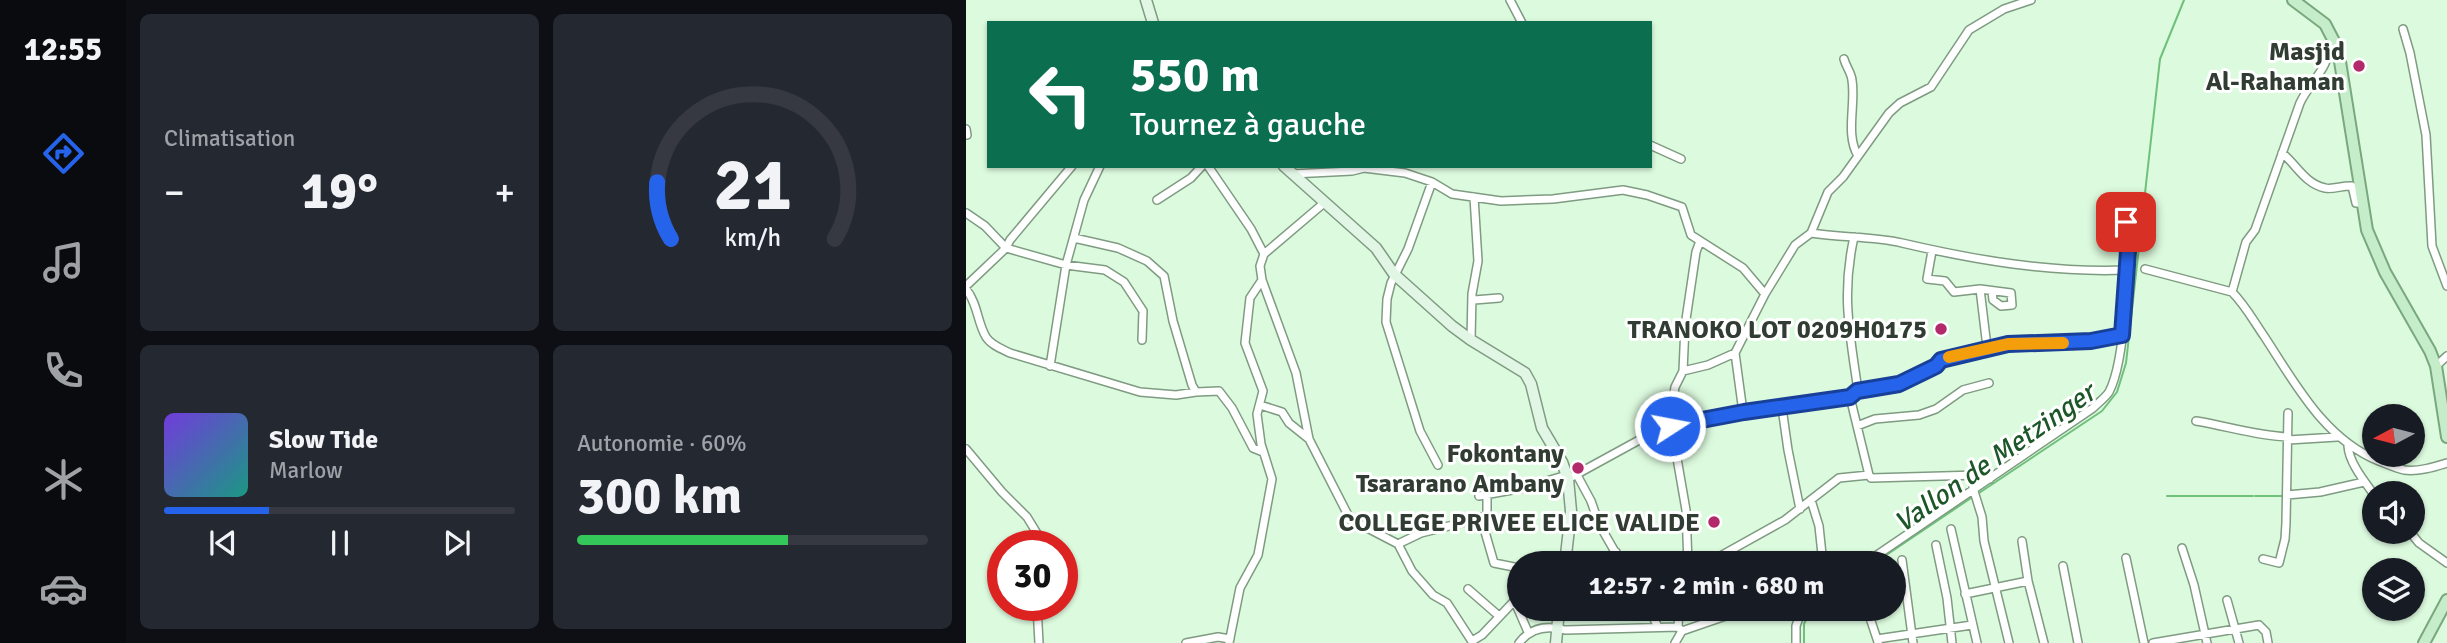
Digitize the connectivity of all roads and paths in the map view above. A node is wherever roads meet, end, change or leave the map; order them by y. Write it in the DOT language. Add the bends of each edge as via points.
graph roads {
  1 [pos="1146,0"];
  2 [pos="1510,0"];
  3 [pos="2031,0"];
  4 [pos="2293,0"];
  5 [pos="1152,21"];
  6 [pos="1521,21"];
  7 [pos="2403,29"];
  8 [pos="2337,44"];
  9 [pos="1844,60"];
  10 [pos="1652,146"];
  11 [pos="2282,153"];
  12 [pos="1858,156"];
  13 [pos="1681,159"];
  14 [pos="1070,168"];
  15 [pos="1099,168"];
  16 [pos="1200,168"];
  17 [pos="1209,168"];
  18 [pos="1288,170"];
  19 [pos="1432,181"];
  20 [pos="1474,197"];
  21 [pos="1157,200"];
  22 [pos="1324,203"];
  23 [pos="2362,203"];
  24 [pos="966,213"];
  25 [pos="2126,222"];
  26 [pos="1811,233"];
  27 [pos="1854,237"];
  28 [pos="1074,238"];
  29 [pos="1700,241"];
  30 [pos="1006,248"];
  31 [pos="1932,251"];
  32 [pos="1264,254"];
  33 [pos="1066,265"];
  34 [pos="2145,268"];
  35 [pos="2126,270"];
  36 [pos="1394,274"];
  37 [pos="1262,280"];
  38 [pos="2447,286"];
  39 [pos="966,287"];
  40 [pos="1980,289"];
  41 [pos="1992,291"];
  42 [pos="2232,292"];
  43 [pos="1765,294"];
  44 [pos="1499,298"];
  45 [pos="1474,300"];
  46 [pos="2122,335"];
  47 [pos="1142,340"];
  48 [pos="1471,340"];
  49 [pos="1987,347"];
  50 [pos="1735,353"];
  51 [pos="2447,356"];
  52 [pos="1050,366"];
  53 [pos="2436,366"];
  54 [pos="1683,371"];
  55 [pos="1989,383"];
  56 [pos="1196,392"];
  57 [pos="1854,394"];
  58 [pos="1260,405"];
  59 [pos="1783,408"];
  60 [pos="1744,412"];
  61 [pos="2288,414"];
  62 [pos="2196,421"];
  63 [pos="1670,426"];
  64 [pos="1857,426"];
  65 [pos="2337,437"];
  66 [pos="2447,437"];
  67 [pos="2288,438"];
  68 [pos="1309,439"];
  69 [pos="2348,446"];
  70 [pos="966,449"];
  71 [pos="1263,452"];
  72 [pos="2447,463"];
  73 [pos="1438,465"];
  74 [pos="1869,475"];
  75 [pos="1571,476"];
  76 [pos="1990,478"];
  77 [pos="2364,481"];
  78 [pos="2362,482"];
  79 [pos="1973,488"];
  80 [pos="2287,495"];
  81 [pos="1811,500"];
  82 [pos="1801,509"];
  83 [pos="1481,518"];
  84 [pos="1951,528"];
  85 [pos="1035,530"];
  86 [pos="2022,541"];
  87 [pos="1398,544"];
  88 [pos="2420,544"];
  89 [pos="1936,545"];
  90 [pos="2182,548"];
  91 [pos="1566,551"];
  92 [pos="1615,551"];
  93 [pos="1688,551"];
  94 [pos="1728,551"];
  95 [pos="1822,551"];
  96 [pos="1883,551"];
  97 [pos="2126,558"];
  98 [pos="2263,559"];
  99 [pos="2447,563"];
  100 [pos="1507,566"];
  101 [pos="2063,566"];
  102 [pos="2028,581"];
  103 [pos="1996,588"];
  104 [pos="1468,589"];
  105 [pos="1906,593"];
  106 [pos="1965,594"];
  107 [pos="2227,600"];
  108 [pos="2446,606"];
  109 [pos="1507,608"];
  110 [pos="1499,616"];
  111 [pos="1038,621"];
  112 [pos="1524,621"];
  113 [pos="1559,621"];
  114 [pos="1655,621"];
  115 [pos="1680,621"];
  116 [pos="1706,621"];
  117 [pos="1798,621"];
  118 [pos="1871,621"];
  119 [pos="1972,625"];
  120 [pos="1658,627"];
  121 [pos="1557,628"];
  122 [pos="1951,628"];
  123 [pos="2235,628"];
  124 [pos="1680,629"];
  125 [pos="1528,632"];
  126 [pos="1911,634"];
  127 [pos="2205,634"];
  128 [pos="1230,641"];
  129 [pos="1878,641"];
  130 [pos="2175,641"];
  131 [pos="1473,642"];
  132 [pos="1039,643"];
  133 [pos="1186,643"];
  134 [pos="1519,643"];
  135 [pos="1556,643"];
  136 [pos="1675,643"];
  137 [pos="1796,643"];
  138 [pos="1913,643"];
  139 [pos="1952,643"];
  140 [pos="1977,643"];
  141 [pos="2009,643"];
  142 [pos="2044,643"];
  143 [pos="2078,643"];
  144 [pos="2144,643"];
  145 [pos="2153,643"];
  146 [pos="2207,643"];
  147 [pos="2239,643"];
  148 [pos="2268,643"];
  149 [pos="2424,643"];
  1 -- 5 [label="street"];
  2 -- 6 [label="street"];
  3 -- 12 [label="street" via="2004,9 1969,30 1931,87 1889,113"];
  4 -- 8 [label="main road" via="2325,24"];
  7 -- 38 [label="street" via="2426,135 2432,246"];
  8 -- 11 [label="street" via="2306,90"];
  8 -- 23 [label="main road"];
  9 -- 12 [label="street" via="1852,75 1851,136"];
  10 -- 13 [label="street"];
  11 -- 23 [label="street" via="2302,175 2324,188 2352,186 2354,200"];
  11 -- 42 [label="street" via="2255,230 2246,242"];
  12 -- 26 [label="street" via="1828,192"];
  14 -- 30 [label="street"];
  15 -- 28 [label="street"];
  16 -- 21 [label="street"];
  17 -- 32 [label="street"];
  18 -- 19 [label="street" via="1364,168"];
  18 -- 22 [label="street"];
  19 -- 20 [label="street" via="1452,194"];
  19 -- 36 [label="street" via="1408,249"];
  20 -- 29 [label="street" via="1533,201 1623,190 1682,207 1691,235"];
  20 -- 45 [label="street" via="1478,261"];
  22 -- 32 [label="street"];
  22 -- 36 [label="street" via="1376,248"];
  23 -- 53 [label="main road" via="2372,245"];
  24 -- 30 [label="street"];
  25 -- 35 [label="street"];
  26 -- 27 [label="street"];
  26 -- 43 [label="street" via="1795,245"];
  27 -- 31 [label="street"];
  27 -- 57 [label="street" via="1846,309"];
  28 -- 33 [label="street"];
  28 -- 56 [label="street" via="1118,248 1147,261 1164,276"];
  29 -- 43 [label="street" via="1743,268"];
  29 -- 54 [label="street" via="1685,326"];
  30 -- 33 [label="street"];
  30 -- 39 [label="street"];
  31 -- 35 [label="street" via="2012,265"];
  31 -- 40 [label="street" via="1927,279 1945,281 1954,292"];
  32 -- 37 [label="street"];
  33 -- 47 [label="street" via="1104,270 1124,282 1143,311"];
  33 -- 52 [label="street"];
  34 -- 42 [label="street"];
  35 -- 46 [label="street"];
  36 -- 48 [label="street"];
  36 -- 73 [label="street" via="1386,322 1415,416"];
  37 -- 58 [label="street" via="1250,298 1245,342 1263,391"];
  37 -- 68 [label="street" via="1296,373"];
  39 -- 52 [label="street" via="993,344"];
  40 -- 41 [label="street"];
  40 -- 49 [label="street"];
  42 -- 65 [label="street"];
  43 -- 50 [label="street"];
  44 -- 45 [label="street"];
  45 -- 48 [label="street"];
  46 -- 49 [label="street"];
  46 -- 76 [label="street" via="2108,395"];
  48 -- 75 [label="street" via="1525,373 1542,428"];
  49 -- 57 [label="street" via="1941,360 1899,384"];
  50 -- 54 [label="street"];
  50 -- 60 [label="street"];
  51 -- 53 [label="street"];
  52 -- 56 [label="street" via="1155,395"];
  53 -- 66 [label="main road"];
  54 -- 63 [label="street" via="1675,387"];
  55 -- 64 [label="street" via="1964,390 1919,415 1875,419"];
  56 -- 71 [label="street" via="1219,391 1252,448"];
  57 -- 59 [label="street"];
  57 -- 64 [label="street"];
  58 -- 68 [label="street" via="1282,412"];
  58 -- 71 [label="street" via="1257,414"];
  59 -- 60 [label="street"];
  59 -- 82 [label="street"];
  60 -- 63 [label="street"];
  61 -- 67 [label="street"];
  62 -- 67 [label="street"];
  63 -- 75 [label="street"];
  63 -- 93 [label="street" via="1680,467"];
  64 -- 74 [label="street"];
  65 -- 67 [label="street"];
  65 -- 69 [label="street"];
  67 -- 80 [label="street"];
  68 -- 87 [label="street" via="1350,519"];
  69 -- 72 [label="street" via="2404,470"];
  69 -- 77 [label="street"];
  70 -- 85 [label="street"];
  71 -- 128 [label="street" via="1272,479 1270,501 1258,555 1240,588"];
  74 -- 76 [label="street"];
  74 -- 81 [label="street" via="1839,478"];
  75 -- 83 [label="street" via="1483,495 1487,514"];
  75 -- 91 [label="street"];
  75 -- 92 [label="street" via="1591,501"];
  76 -- 79 [label="street"];
  78 -- 80 [label="street"];
  79 -- 96 [label="street"];
  79 -- 103 [label="street"];
  80 -- 98 [label="street" via="2279,563"];
  81 -- 82 [label="street"];
  81 -- 95 [label="street"];
  82 -- 94 [label="street"];
  83 -- 87 [label="street" via="1421,533"];
  83 -- 100 [label="street" via="1494,563"];
  84 -- 106 [label="street"];
  86 -- 102 [label="street"];
  87 -- 131 [label="street" via="1417,578 1447,603"];
  88 -- 99 [label="street"];
  89 -- 122 [label="street"];
  90 -- 127 [label="street"];
  97 -- 144 [label="street"];
  101 -- 143 [label="street"];
  102 -- 103 [label="street"];
  102 -- 142 [label="street"];
  103 -- 106 [label="street"];
  103 -- 141 [label="street"];
  104 -- 110 [label="street"];
  105 -- 126 [label="street"];
  106 -- 119 [label="street"];
  107 -- 123 [label="street"];
  108 -- 149 [label="main road"];
  109 -- 110 [label="street"];
  110 -- 131 [label="street"];
  111 -- 132 [label="street"];
  112 -- 125 [label="street"];
  113 -- 121 [label="street"];
  114 -- 120 [label="street"];
  115 -- 124 [label="street"];
  116 -- 124 [label="street"];
  117 -- 137 [label="street"];
  118 -- 129 [label="street"];
  119 -- 122 [label="street"];
  119 -- 140 [label="street"];
  120 -- 121 [label="street"];
  120 -- 124 [label="street"];
  121 -- 125 [label="street"];
  121 -- 135 [label="street"];
  122 -- 126 [label="street"];
  122 -- 139 [label="street"];
  123 -- 127 [label="street"];
  123 -- 147 [label="street"];
  123 -- 148 [label="street" via="2259,625"];
  124 -- 136 [label="street"];
  125 -- 134 [label="street"];
  126 -- 129 [label="street"];
  126 -- 138 [label="street"];
  127 -- 130 [label="street"];
  127 -- 146 [label="street"];
  128 -- 133 [label="street" via="1218,637"];
  130 -- 145 [label="street"];
}
